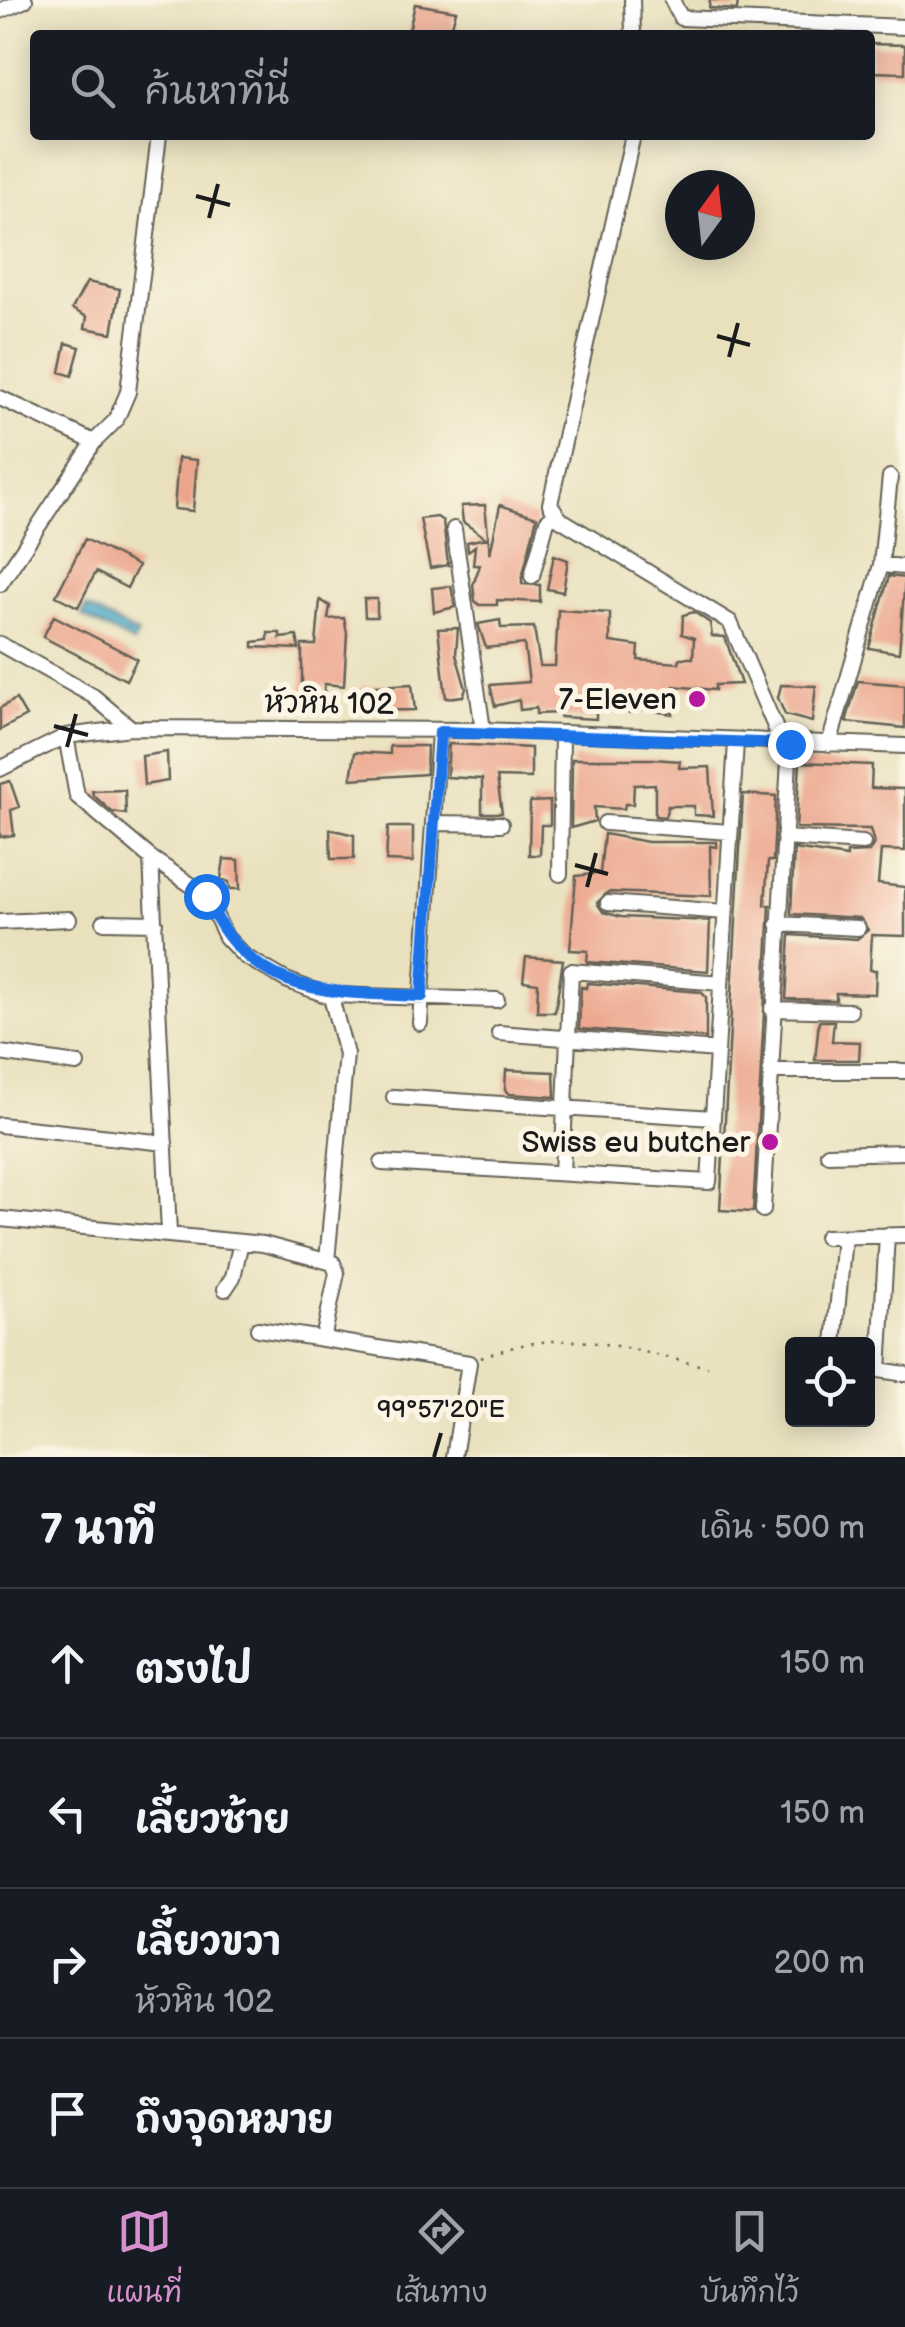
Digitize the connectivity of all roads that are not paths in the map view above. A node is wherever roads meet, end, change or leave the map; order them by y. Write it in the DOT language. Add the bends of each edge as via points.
graph roads {
  1 [pos="25,0"];
  2 [pos="632,0"];
  3 [pos="672,0"];
  4 [pos="3,7"];
  5 [pos="905,27"];
  6 [pos="633,30"];
  7 [pos="158,140"];
  8 [pos="632,140"];
  9 [pos="0,398"];
  10 [pos="94,442"];
  11 [pos="890,477"];
  12 [pos="555,514"];
  13 [pos="454,530"];
  14 [pos="881,564"];
  15 [pos="905,567"];
  16 [pos="532,576"];
  17 [pos="0,584"];
  18 [pos="0,644"];
  19 [pos="132,728"];
  20 [pos="483,730"];
  21 [pos="440,732"];
  22 [pos="66,736"];
  23 [pos="562,736"];
  24 [pos="736,742"];
  25 [pos="786,743"];
  26 [pos="829,744"];
  27 [pos="905,746"];
  28 [pos="0,770"];
  29 [pos="605,822"];
  30 [pos="434,823"];
  31 [pos="501,824"];
  32 [pos="730,832"];
  33 [pos="784,838"];
  34 [pos="863,843"];
  35 [pos="151,858"];
  36 [pos="560,874"];
  37 [pos="608,903"];
  38 [pos="725,912"];
  39 [pos="68,920"];
  40 [pos="0,922"];
  41 [pos="104,922"];
  42 [pos="155,923"];
  43 [pos="778,924"];
  44 [pos="858,928"];
  45 [pos="721,983"];
  46 [pos="330,995"];
  47 [pos="422,996"];
  48 [pos="497,1000"];
  49 [pos="772,1009"];
  50 [pos="850,1011"];
  51 [pos="420,1023"];
  52 [pos="499,1034"];
  53 [pos="568,1039"];
  54 [pos="717,1050"];
  55 [pos="0,1054"];
  56 [pos="78,1064"];
  57 [pos="770,1071"];
  58 [pos="905,1071"];
  59 [pos="394,1097"];
  60 [pos="565,1108"];
  61 [pos="713,1118"];
  62 [pos="0,1125"];
  63 [pos="165,1144"];
  64 [pos="905,1152"];
  65 [pos="828,1154"];
  66 [pos="382,1162"];
  67 [pos="562,1173"];
  68 [pos="763,1210"];
  69 [pos="0,1218"];
  70 [pos="168,1233"];
  71 [pos="905,1235"];
  72 [pos="887,1236"];
  73 [pos="844,1237"];
  74 [pos="826,1238"];
  75 [pos="241,1242"];
  76 [pos="327,1261"];
  77 [pos="225,1289"];
  78 [pos="258,1330"];
  79 [pos="835,1337"];
  80 [pos="323,1339"];
  81 [pos="905,1374"];
  82 [pos="454,1457"];
  1 -- 4 [label="street"];
  2 -- 6 [label="street"];
  3 -- 5 [label="street" via="681,18"];
  7 -- 10 [label="street" via="128,392 116,420"];
  8 -- 12 [label="street" via="554,484"];
  9 -- 10 [label="street"];
  10 -- 17 [label="street"];
  11 -- 14 [label="street"];
  12 -- 16 [label="street"];
  12 -- 25 [label="street" via="730,622"];
  13 -- 20 [label="street"];
  14 -- 15 [label="street"];
  14 -- 26 [label="street"];
  18 -- 19 [label="street" via="94,696"];
  19 -- 21 [label="street, หัวหิน 102"];
  19 -- 22 [label="street, หัวหิน 102"];
  20 -- 21 [label="street, หัวหิน 102"];
  20 -- 23 [label="street, หัวหิน 102"];
  21 -- 30 [label="street"];
  22 -- 28 [label="street, หัวหิน 102"];
  22 -- 35 [label="street" via="77,796"];
  23 -- 24 [label="street, หัวหิน 102"];
  23 -- 36 [label="street"];
  24 -- 25 [label="street, หัวหิน 102"];
  24 -- 32 [label="street"];
  25 -- 26 [label="street, หัวหิน 102"];
  25 -- 33 [label="street"];
  26 -- 27 [label="street, หัวหิน 102"];
  29 -- 32 [label="street"];
  30 -- 31 [label="street"];
  30 -- 47 [label="street"];
  32 -- 38 [label="street"];
  33 -- 34 [label="street"];
  33 -- 43 [label="street"];
  35 -- 42 [label="street"];
  35 -- 46 [label="street" via="206,896 244,956"];
  37 -- 38 [label="street"];
  38 -- 45 [label="street"];
  39 -- 40 [label="street"];
  41 -- 42 [label="street"];
  42 -- 63 [label="street"];
  43 -- 44 [label="street"];
  43 -- 49 [label="street"];
  45 -- 53 [label="street" via="570,971"];
  45 -- 54 [label="street"];
  46 -- 47 [label="street"];
  46 -- 76 [label="street" via="346,1054"];
  47 -- 48 [label="street"];
  47 -- 51 [label="street"];
  49 -- 50 [label="street"];
  49 -- 57 [label="street"];
  52 -- 53 [label="street"];
  53 -- 54 [label="street"];
  53 -- 60 [label="street"];
  54 -- 61 [label="street"];
  55 -- 56 [label="street"];
  57 -- 58 [label="street"];
  57 -- 68 [label="street"];
  59 -- 60 [label="street"];
  60 -- 61 [label="street"];
  60 -- 67 [label="street"];
  61 -- 67 [label="street" via="709,1182"];
  62 -- 63 [label="street"];
  63 -- 70 [label="street"];
  64 -- 65 [label="street"];
  66 -- 67 [label="street"];
  69 -- 70 [label="street"];
  70 -- 75 [label="street"];
  71 -- 72 [label="street"];
  72 -- 73 [label="street"];
  72 -- 81 [label="street" via="879,1370"];
  73 -- 74 [label="street"];
  73 -- 79 [label="street"];
  75 -- 76 [label="street"];
  75 -- 77 [label="street"];
  76 -- 80 [label="street" via="337,1272"];
  78 -- 80 [label="street"];
  80 -- 82 [label="street" via="469,1363"];
}
